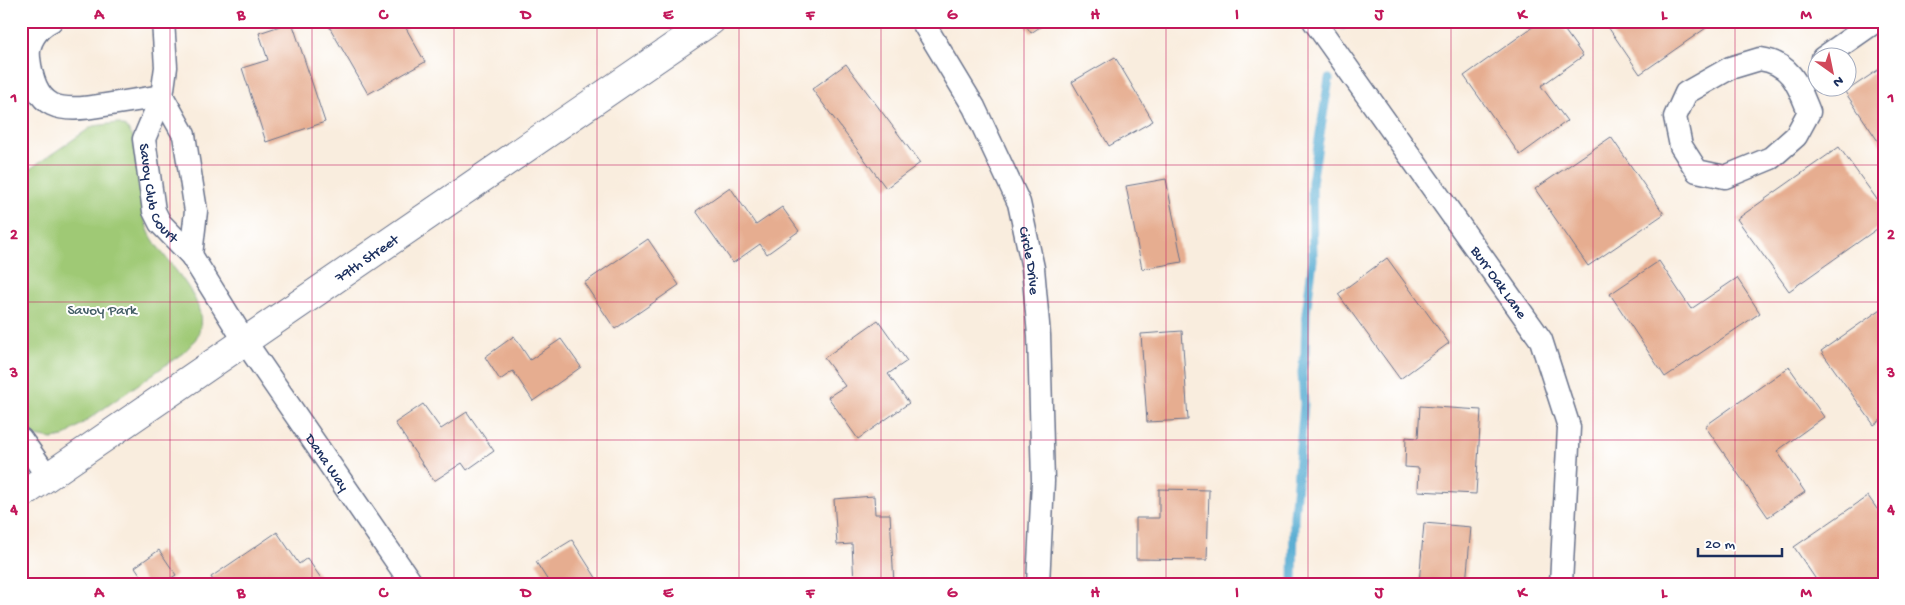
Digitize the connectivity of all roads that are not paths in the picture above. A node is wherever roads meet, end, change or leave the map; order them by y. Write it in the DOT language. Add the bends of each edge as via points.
graph roads {
  1 [pos="51,21"];
  2 [pos="163,21"];
  3 [pos="711,21"];
  4 [pos="922,21"];
  5 [pos="1314,21"];
  6 [pos="1876,21"];
  7 [pos="1837,48"];
  8 [pos="1808,68"];
  9 [pos="1794,77"];
  10 [pos="162,96"];
  11 [pos="191,255"];
  12 [pos="244,340"];
  13 [pos="21,439"];
  14 [pos="48,477"];
  15 [pos="21,495"];
  16 [pos="412,584"];
  17 [pos="1038,584"];
  18 [pos="1561,584"];
  1 -- 10 [label="street" via="35,35 28,48 32,80 47,101 72,111"];
  2 -- 10 [label="street, Savoy Club Court" via="166,66"];
  3 -- 12 [label="street, 79th Street"];
  4 -- 17 [label="street, Circle Drive" via="974,107 1018,203 1033,268 1039,335 1043,481"];
  5 -- 18 [label="street, Burr Oak Lane" via="1541,340 1569,427"];
  6 -- 7 [label="street"];
  8 -- 9 [label="street"];
  9 -- 9 [label="street" via="1810,112 1796,136 1770,158 1725,177 1697,171 1681,146 1675,118 1686,93 1730,68 1760,60 1771,60"];
  10 -- 11 [label="street, Savoy Club Court" via="184,135 196,211"];
  10 -- 11 [label="street, Savoy Club Court" via="144,139 154,211 160,223"];
  11 -- 12 [label="street, Savoy Club Court"];
  12 -- 14 [label="street, 79th Street"];
  12 -- 16 [label="street, Dana Way"];
  13 -- 14 [label="street"];
  14 -- 15 [label="street, 79th Street"];
}
